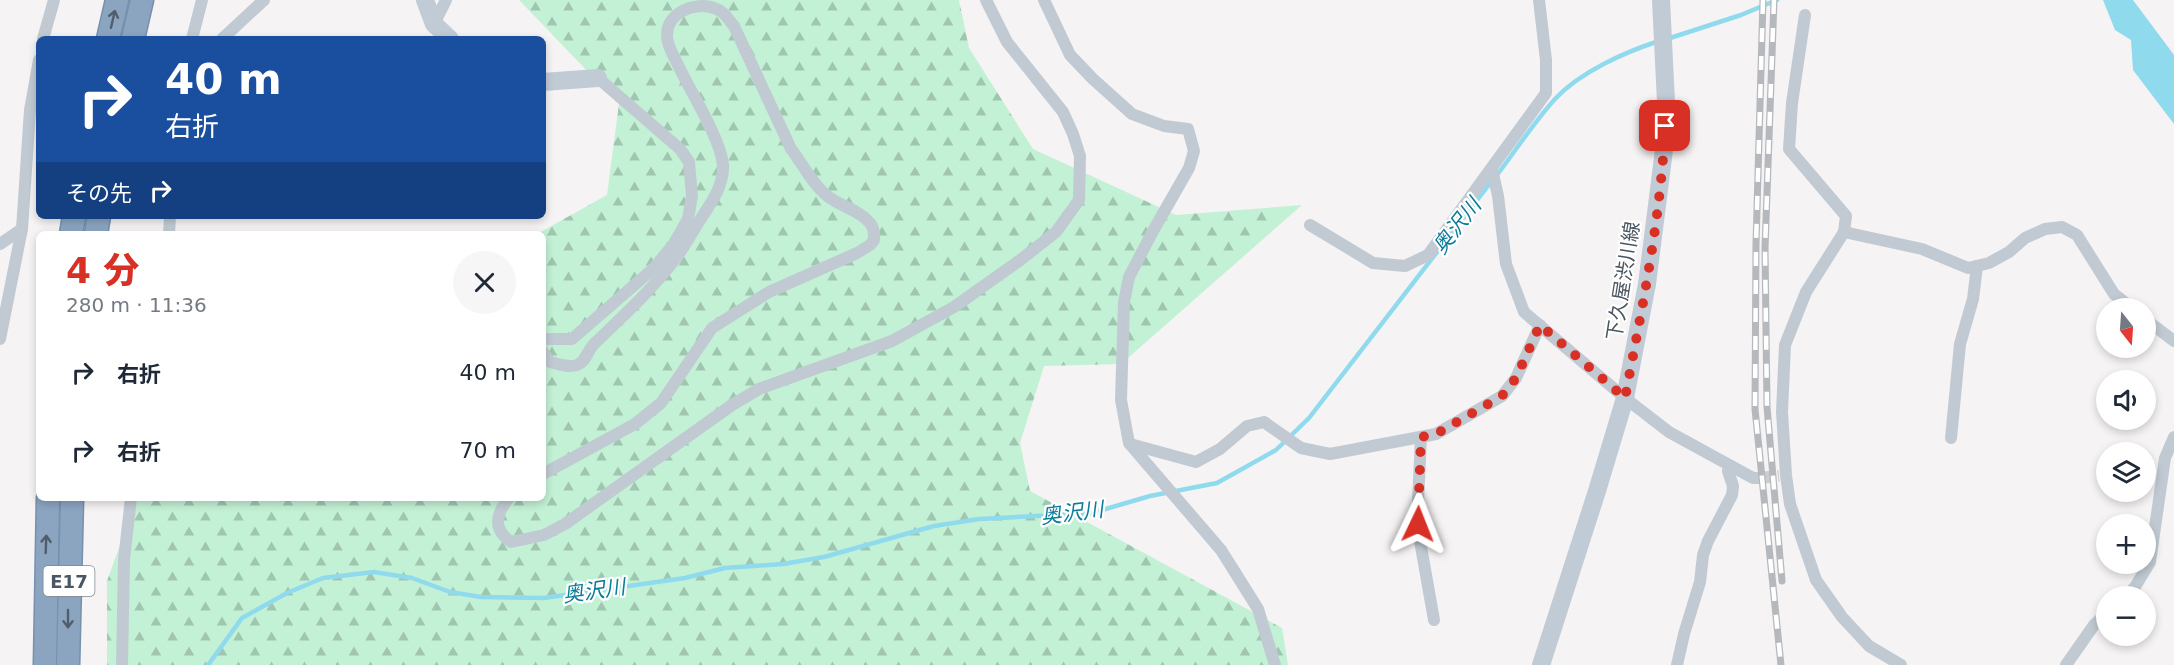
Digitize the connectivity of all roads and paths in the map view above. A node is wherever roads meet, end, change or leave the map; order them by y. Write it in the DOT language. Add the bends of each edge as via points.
graph roads {
  1 [pos="54,0"];
  2 [pos="117,0"];
  3 [pos="142,0"];
  4 [pos="202,0"];
  5 [pos="264,0"];
  6 [pos="425,0"];
  7 [pos="446,0"];
  8 [pos="986,0"];
  9 [pos="1044,0"];
  10 [pos="1539,0"];
  11 [pos="1661,0"];
  12 [pos="1805,15"];
  13 [pos="434,24"];
  14 [pos="44,36"];
  15 [pos="109,36"];
  16 [pos="134,36"];
  17 [pos="193,36"];
  18 [pos="225,36"];
  19 [pos="447,36"];
  20 [pos="36,77"];
  21 [pos="598,78"];
  22 [pos="546,82"];
  23 [pos="1492,169"];
  24 [pos="1310,225"];
  25 [pos="22,229"];
  26 [pos="1844,232"];
  27 [pos="0,243"];
  28 [pos="1977,266"];
  29 [pos="2119,298"];
  30 [pos="1540,325"];
  31 [pos="2156,327"];
  32 [pos="0,339"];
  33 [pos="546,339"];
  34 [pos="2174,341"];
  35 [pos="546,356"];
  36 [pos="1625,398"];
  37 [pos="1421,437"];
  38 [pos="2174,437"];
  39 [pos="1951,438"];
  40 [pos="1129,443"];
  41 [pos="1730,466"];
  42 [pos="546,472"];
  43 [pos="1760,478"];
  44 [pos="48,501"];
  45 [pos="72,501"];
  46 [pos="131,501"];
  47 [pos="506,501"];
  48 [pos="2136,586"];
  49 [pos="1434,620"];
  50 [pos="2096,623"];
  51 [pos="45,665"];
  52 [pos="68,665"];
  53 [pos="122,665"];
  54 [pos="1275,665"];
  55 [pos="1541,665"];
  56 [pos="1677,665"];
  57 [pos="1901,665"];
  58 [pos="2066,665"];
  1 -- 14 [label="street"];
  15 -- 2 [label="highway, one-way"];
  3 -- 16 [label="highway"];
  4 -- 17 [label="street"];
  5 -- 18 [label="street"];
  6 -- 13 [label="main road"];
  7 -- 13 [label="street"];
  8 -- 47 [label="street" via="1007,42 1063,112 1080,156 1078,200 1056,232 954,307 892,341 759,389 544,535 511,542 503,536 498,515"];
  9 -- 40 [label="street" via="1070,55 1092,79 1132,114 1164,126 1188,129 1194,151 1190,168 1129,277 1124,302 1121,400"];
  10 -- 23 [label="street" via="1546,93"];
  11 -- 36 [label="main road, 下久屋渋川線" via="1664,150 1647,284"];
  12 -- 26 [label="street" via="1789,149 1846,216"];
  13 -- 19 [label="main road"];
  20 -- 25 [label="street"];
  21 -- 22 [label="main road"];
  21 -- 33 [label="street" via="680,149 689,162 692,196 688,219 654,268 572,339"];
  23 -- 24 [label="street" via="1428,255 1405,266 1373,263"];
  23 -- 30 [label="street" via="1506,264 1524,312"];
  25 -- 27 [label="street"];
  25 -- 32 [label="street"];
  26 -- 28 [label="street" via="1922,249 1968,268"];
  26 -- 57 [label="street" via="1806,292 1785,345 1783,476 1816,580 1869,646"];
  28 -- 29 [label="street" via="2009,252 2035,233 2062,227 2077,235"];
  28 -- 39 [label="street" via="1973,299 1960,344"];
  30 -- 36 [label="street"];
  30 -- 37 [label="street" via="1516,378 1502,396 1436,434"];
  31 -- 34 [label="street"];
  35 -- 42 [label="street" via="550,362 566,366 578,365 586,358 675,258 714,200 723,165 714,136 676,62 667,35 670,21 678,13 712,7 724,13 734,26 790,149 808,177 826,196 863,216 871,224 874,240 857,253 769,292 712,328 661,403 635,424"];
  36 -- 41 [label="street" via="1669,432"];
  36 -- 55 [label="main road, 下久屋渋川線"];
  37 -- 40 [label="street" via="1330,454 1301,448 1264,422 1247,426 1220,449 1196,462"];
  37 -- 49 [label="street" via="1418,524"];
  38 -- 48 [label="street" via="2165,458 2150,562"];
  40 -- 54 [label="street" via="1221,550 1258,609"];
  41 -- 43 [label="street"];
  41 -- 56 [label="street" via="1732,495 1703,555 1700,582"];
  51 -- 44 [label="highway, E17, one-way"];
  45 -- 52 [label="highway, E17, one-way"];
  46 -- 53 [label="street" via="124,560"];
  50 -- 58 [label="street"];
}
